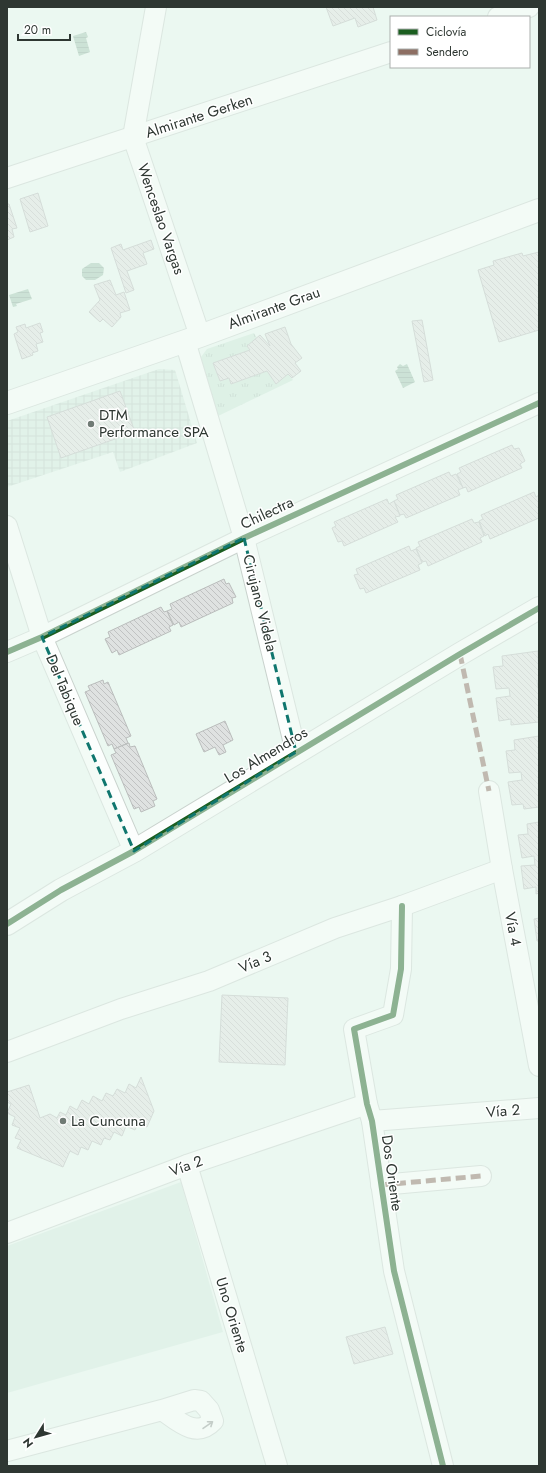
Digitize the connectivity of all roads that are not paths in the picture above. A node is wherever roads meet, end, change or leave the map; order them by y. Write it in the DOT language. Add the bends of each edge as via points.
graph roads {
  1 [pos="156,7"];
  2 [pos="529,7"];
  3 [pos="501,16"];
  4 [pos="390,52"];
  5 [pos="133,137"];
  6 [pos="7,178"];
  7 [pos="539,210"];
  8 [pos="192,338"];
  9 [pos="7,403"];
  10 [pos="539,403"];
  11 [pos="7,526"];
  12 [pos="244,538"];
  13 [pos="539,608"];
  14 [pos="42,637"];
  15 [pos="7,652"];
  16 [pos="296,752"];
  17 [pos="489,791"];
  18 [pos="134,851"];
  19 [pos="502,869"];
  20 [pos="402,906"];
  21 [pos="7,924"];
  22 [pos="7,1052"];
  23 [pos="539,1066"];
  24 [pos="539,1108"];
  25 [pos="369,1113"];
  26 [pos="187,1165"];
  27 [pos="481,1176"];
  28 [pos="381,1185"];
  29 [pos="7,1233"];
  30 [pos="162,1410"];
  31 [pos="7,1451"];
  32 [pos="277,1466"];
  33 [pos="443,1466"];
  1 -- 5 [label="street, Wenceslao Vargas"];
  2 -- 3 [label="street"];
  4 -- 5 [label="street, Almirante Gerken"];
  5 -- 6 [label="street, Almirante Gerken"];
  5 -- 8 [label="street, Wenceslao Vargas"];
  7 -- 8 [label="street, Almirante Grau"];
  8 -- 9 [label="street, Almirante Grau"];
  8 -- 12 [label="street, Cirujano Videla"];
  10 -- 12 [label="street, Chilectra"];
  11 -- 14 [label="street, Del Tabique"];
  12 -- 14 [label="street, Chilectra"];
  12 -- 16 [label="street, Cirujano Videla"];
  13 -- 16 [label="street, Los Almendros"];
  14 -- 15 [label="street, Chilectra"];
  14 -- 18 [label="street, Del Tabique"];
  16 -- 18 [label="street, Los Almendros"];
  17 -- 19 [label="street, Vía 4"];
  18 -- 21 [label="street, Los Almendros" via="61,890"];
  19 -- 20 [label="street, Vía 3"];
  19 -- 23 [label="street, Vía 4"];
  20 -- 22 [label="street, Vía 3" via="335,928 209,981"];
  20 -- 25 [label="street, Dos Oriente" via="401,969 393,1015 354,1029"];
  24 -- 25 [label="street, Vía 2"];
  25 -- 26 [label="street, Vía 2"];
  25 -- 28 [label="street, Dos Oriente"];
  26 -- 29 [label="street, Vía 2"];
  26 -- 32 [label="street, Uno Oriente"];
  27 -- 28 [label="street"];
  28 -- 33 [label="street, Dos Oriente" via="394,1271"];
  30 -- 31 [label="street"];
}
